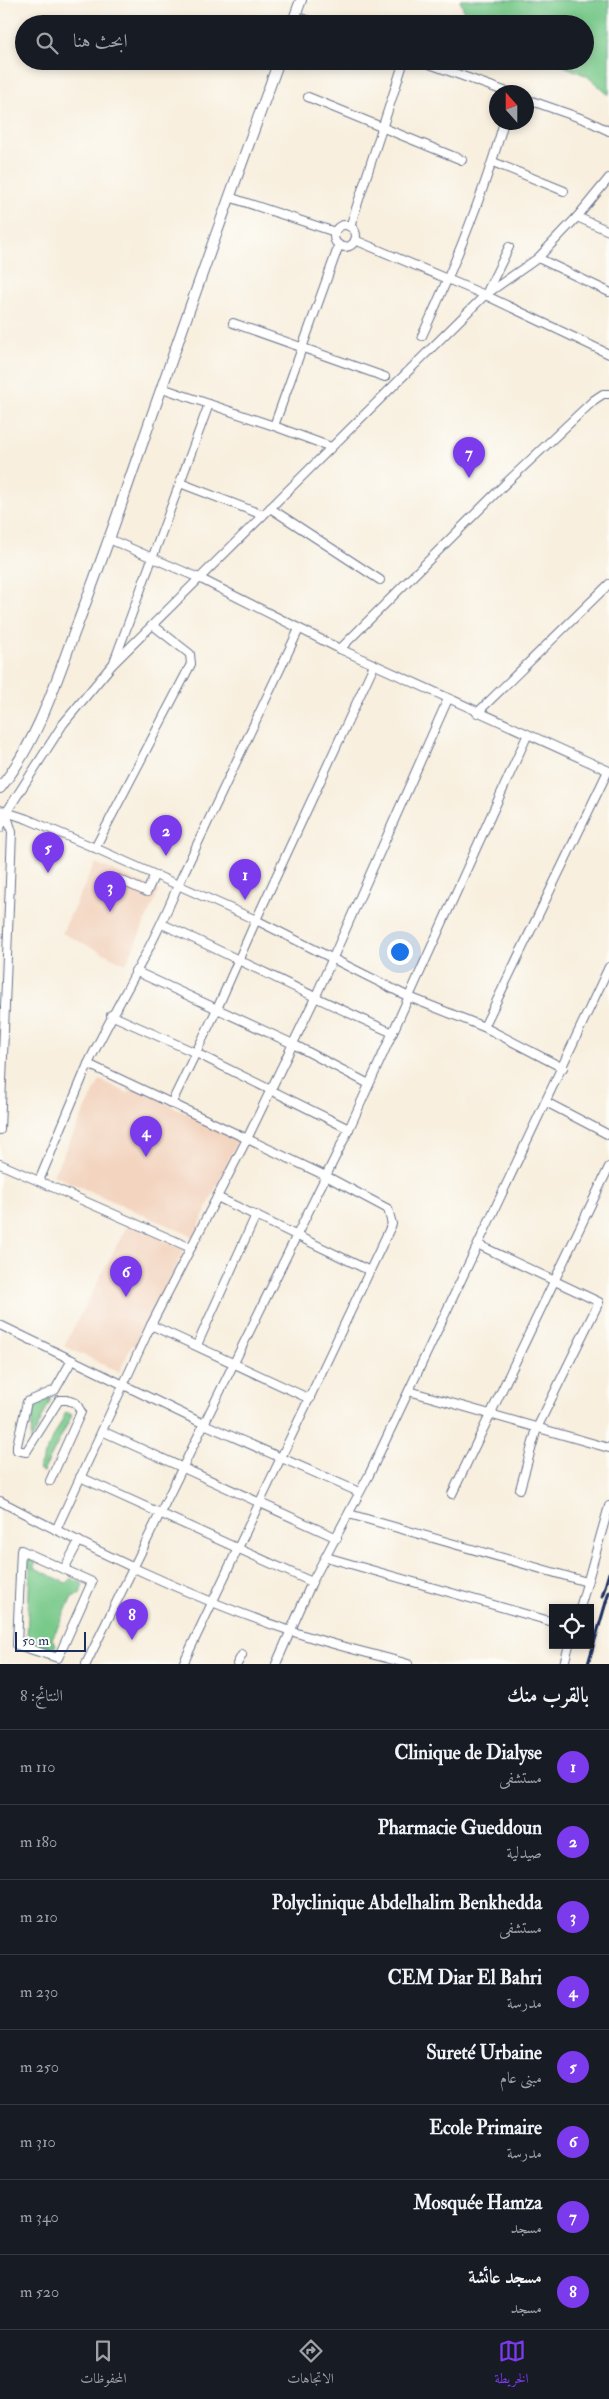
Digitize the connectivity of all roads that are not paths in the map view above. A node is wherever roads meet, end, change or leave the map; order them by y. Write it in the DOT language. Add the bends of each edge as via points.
graph roads {
  1 [pos="301,0"];
  2 [pos="296,15"];
  3 [pos="276,70"];
  4 [pos="401,70"];
  5 [pos="446,70"];
  6 [pos="489,86"];
  7 [pos="308,97"];
  8 [pos="534,102"];
  9 [pos="383,129"];
  10 [pos="502,130"];
  11 [pos="609,131"];
  12 [pos="462,160"];
  13 [pos="493,162"];
  14 [pos="609,178"];
  15 [pos="564,191"];
  16 [pos="229,197"];
  17 [pos="577,217"];
  18 [pos="350,227"];
  19 [pos="335,232"];
  20 [pos="609,232"];
  21 [pos="355,240"];
  22 [pos="339,245"];
  23 [pos="509,247"];
  24 [pos="538,258"];
  25 [pos="448,280"];
  26 [pos="609,292"];
  27 [pos="485,295"];
  28 [pos="233,323"];
  29 [pos="422,336"];
  30 [pos="302,349"];
  31 [pos="609,354"];
  32 [pos="384,377"];
  33 [pos="162,388"];
  34 [pos="609,394"];
  35 [pos="208,404"];
  36 [pos="274,426"];
  37 [pos="331,447"];
  38 [pos="180,483"];
  39 [pos="270,508"];
  40 [pos="262,515"];
  41 [pos="110,539"];
  42 [pos="153,558"];
  43 [pos="201,579"];
  44 [pos="380,580"];
  45 [pos="609,584"];
  46 [pos="154,626"];
  47 [pos="300,629"];
  48 [pos="340,649"];
  49 [pos="374,665"];
  50 [pos="112,666"];
  51 [pos="448,699"];
  52 [pos="477,713"];
  53 [pos="526,736"];
  54 [pos="608,771"];
  55 [pos="0,788"];
  56 [pos="3,811"];
  57 [pos="0,828"];
  58 [pos="95,848"];
  59 [pos="154,876"];
  60 [pos="118,878"];
  61 [pos="178,885"];
  62 [pos="256,920"];
  63 [pos="162,924"];
  64 [pos="239,959"];
  65 [pos="332,960"];
  66 [pos="609,967"];
  67 [pos="135,971"];
  68 [pos="409,996"];
  69 [pos="314,998"];
  70 [pos="217,1010"];
  71 [pos="111,1015"];
  72 [pos="484,1027"];
  73 [pos="393,1033"];
  74 [pos="293,1044"];
  75 [pos="196,1053"];
  76 [pos="88,1064"];
  77 [pos="563,1068"];
  78 [pos="369,1084"];
  79 [pos="270,1090"];
  80 [pos="546,1102"];
  81 [pos="171,1104"];
  82 [pos="349,1129"];
  83 [pos="0,1130"];
  84 [pos="609,1135"];
  85 [pos="247,1139"];
  86 [pos="0,1164"];
  87 [pos="609,1167"];
  88 [pos="326,1176"];
  89 [pos="40,1181"];
  90 [pos="217,1197"];
  91 [pos="256,1215"];
  92 [pos="297,1234"];
  93 [pos="479,1244"];
  94 [pos="191,1248"];
  95 [pos="370,1271"];
  96 [pos="556,1280"];
  97 [pos="0,1325"];
  98 [pos="152,1325"];
  99 [pos="197,1345"];
  100 [pos="72,1360"];
  101 [pos="233,1365"];
  102 [pos="123,1384"];
  103 [pos="55,1390"];
  104 [pos="409,1391"];
  105 [pos="310,1399"];
  106 [pos="59,1400"];
  107 [pos="491,1413"];
  108 [pos="204,1424"];
  109 [pos="537,1428"];
  110 [pos="102,1430"];
  111 [pos="609,1448"];
  112 [pos="281,1457"];
  113 [pos="182,1469"];
  114 [pos="80,1477"];
  115 [pos="50,1481"];
  116 [pos="520,1489"];
  117 [pos="359,1492"];
  118 [pos="452,1494"];
  119 [pos="0,1501"];
  120 [pos="260,1504"];
  121 [pos="609,1506"];
  122 [pos="160,1514"];
  123 [pos="349,1514"];
  124 [pos="56,1530"];
  125 [pos="337,1538"];
  126 [pos="79,1541"];
  127 [pos="238,1548"];
  128 [pos="326,1557"];
  129 [pos="134,1567"];
  130 [pos="64,1569"];
  131 [pos="312,1582"];
  132 [pos="587,1582"];
  133 [pos="212,1602"];
  134 [pos="581,1604"];
  135 [pos="549,1621"];
  136 [pos="291,1632"];
  137 [pos="569,1649"];
  138 [pos="242,1655"];
  139 [pos="86,1664"];
  140 [pos="183,1664"];
  141 [pos="238,1664"];
  142 [pos="276,1664"];
  143 [pos="408,1664"];
  144 [pos="564,1664"];
  1 -- 2 [label="street"];
  3 -- 16 [label="street"];
  4 -- 9 [label="street"];
  5 -- 6 [label="street"];
  7 -- 9 [label="street"];
  8 -- 11 [label="street"];
  9 -- 12 [label="street"];
  9 -- 18 [label="street"];
  10 -- 13 [label="street"];
  13 -- 15 [label="street"];
  13 -- 25 [label="street"];
  14 -- 17 [label="street"];
  16 -- 19 [label="street"];
  16 -- 33 [label="street"];
  17 -- 20 [label="street"];
  17 -- 24 [label="street"];
  18 -- 19 [label="street" via="340,227"];
  18 -- 21 [label="street"];
  19 -- 22 [label="street" via="334,238"];
  21 -- 22 [label="street" via="346,246"];
  21 -- 25 [label="street"];
  22 -- 30 [label="street"];
  23 -- 27 [label="street"];
  24 -- 26 [label="street"];
  24 -- 27 [label="street"];
  25 -- 27 [label="street"];
  25 -- 29 [label="street"];
  27 -- 31 [label="street"];
  27 -- 37 [label="street"];
  28 -- 30 [label="street"];
  30 -- 32 [label="street"];
  30 -- 36 [label="street"];
  33 -- 35 [label="street"];
  33 -- 41 [label="street"];
  34 -- 48 [label="street" via="594,400 505,484"];
  35 -- 36 [label="street"];
  35 -- 38 [label="street"];
  36 -- 37 [label="street"];
  37 -- 39 [label="street"];
  38 -- 40 [label="street"];
  38 -- 42 [label="street"];
  39 -- 40 [label="street"];
  39 -- 44 [label="street"];
  40 -- 43 [label="street"];
  41 -- 42 [label="street"];
  41 -- 55 [label="street" via="27,748"];
  42 -- 43 [label="street"];
  42 -- 50 [label="street"];
  43 -- 46 [label="street"];
  43 -- 47 [label="street"];
  45 -- 52 [label="street"];
  46 -- 50 [label="street"];
  46 -- 58 [label="street" via="190,654 191,664"];
  47 -- 48 [label="street"];
  47 -- 61 [label="street"];
  48 -- 49 [label="street"];
  49 -- 51 [label="street"];
  49 -- 62 [label="street"];
  50 -- 56 [label="street" via="63,724"];
  51 -- 52 [label="street"];
  51 -- 65 [label="street"];
  52 -- 53 [label="street"];
  53 -- 54 [label="street"];
  53 -- 68 [label="street"];
  54 -- 72 [label="street"];
  56 -- 57 [label="street"];
  56 -- 58 [label="street"];
  56 -- 83 [label="street" via="12,832"];
  58 -- 59 [label="street"];
  59 -- 60 [label="street" via="147,892"];
  59 -- 61 [label="street"];
  61 -- 62 [label="street"];
  61 -- 63 [label="street"];
  62 -- 64 [label="street"];
  62 -- 65 [label="street"];
  63 -- 64 [label="street"];
  63 -- 67 [label="street"];
  64 -- 69 [label="street"];
  64 -- 70 [label="street"];
  65 -- 68 [label="street"];
  65 -- 69 [label="street"];
  66 -- 77 [label="street"];
  67 -- 70 [label="street"];
  67 -- 71 [label="street"];
  68 -- 72 [label="street"];
  68 -- 73 [label="street"];
  69 -- 73 [label="street"];
  69 -- 74 [label="street"];
  70 -- 74 [label="street"];
  70 -- 75 [label="street"];
  71 -- 75 [label="street"];
  71 -- 76 [label="street"];
  72 -- 77 [label="street"];
  73 -- 78 [label="street"];
  74 -- 78 [label="street"];
  74 -- 79 [label="street"];
  75 -- 79 [label="street"];
  75 -- 81 [label="street"];
  76 -- 81 [label="street"];
  76 -- 89 [label="street"];
  77 -- 80 [label="street"];
  78 -- 82 [label="street"];
  79 -- 82 [label="street"];
  79 -- 85 [label="street"];
  80 -- 84 [label="street"];
  80 -- 93 [label="street"];
  81 -- 85 [label="street"];
  82 -- 88 [label="street"];
  85 -- 88 [label="street"];
  85 -- 90 [label="street"];
  86 -- 89 [label="street"];
  87 -- 96 [label="street"];
  88 -- 92 [label="street"];
  88 -- 95 [label="street" via="388,1209 392,1224"];
  89 -- 94 [label="street"];
  90 -- 91 [label="street"];
  90 -- 94 [label="street"];
  91 -- 92 [label="street"];
  91 -- 99 [label="street"];
  92 -- 95 [label="street"];
  92 -- 101 [label="street"];
  93 -- 96 [label="street"];
  93 -- 104 [label="street"];
  94 -- 98 [label="street"];
  95 -- 105 [label="street"];
  96 -- 107 [label="street"];
  96 -- 109 [label="street" via="599,1302"];
  97 -- 100 [label="street"];
  98 -- 99 [label="street"];
  98 -- 102 [label="street"];
  99 -- 101 [label="street"];
  100 -- 102 [label="street"];
  100 -- 103 [label="street"];
  101 -- 105 [label="street"];
  101 -- 108 [label="street"];
  102 -- 108 [label="street"];
  102 -- 110 [label="street"];
  103 -- 106 [label="street"];
  103 -- 106 [label="street" via="27,1402 17,1450 26,1452"];
  104 -- 107 [label="street"];
  104 -- 117 [label="street"];
  105 -- 112 [label="street"];
  106 -- 115 [label="street" via="76,1403 81,1412"];
  107 -- 109 [label="street"];
  107 -- 118 [label="street"];
  108 -- 112 [label="street"];
  108 -- 113 [label="street"];
  109 -- 111 [label="street"];
  109 -- 116 [label="street"];
  110 -- 113 [label="street"];
  110 -- 114 [label="street"];
  112 -- 117 [label="street"];
  112 -- 120 [label="street"];
  113 -- 120 [label="street"];
  113 -- 122 [label="street"];
  114 -- 122 [label="street"];
  114 -- 124 [label="street"];
  117 -- 123 [label="street"];
  119 -- 124 [label="street"];
  120 -- 125 [label="street"];
  120 -- 127 [label="street"];
  121 -- 132 [label="street"];
  122 -- 127 [label="street"];
  122 -- 129 [label="street"];
  123 -- 125 [label="street"];
  123 -- 132 [label="street"];
  124 -- 126 [label="street"];
  125 -- 128 [label="street"];
  126 -- 129 [label="street"];
  126 -- 130 [label="street"];
  127 -- 131 [label="street"];
  127 -- 133 [label="street"];
  128 -- 131 [label="street"];
  128 -- 135 [label="street"];
  129 -- 133 [label="street"];
  129 -- 139 [label="street"];
  130 -- 130 [label="street" via="92,1582 58,1658 17,1645 21,1550"];
  131 -- 136 [label="street"];
  132 -- 134 [label="street"];
  133 -- 136 [label="street"];
  133 -- 140 [label="street"];
  136 -- 142 [label="street"];
  136 -- 143 [label="street"];
  137 -- 144 [label="street"];
  138 -- 141 [label="street"];
}
